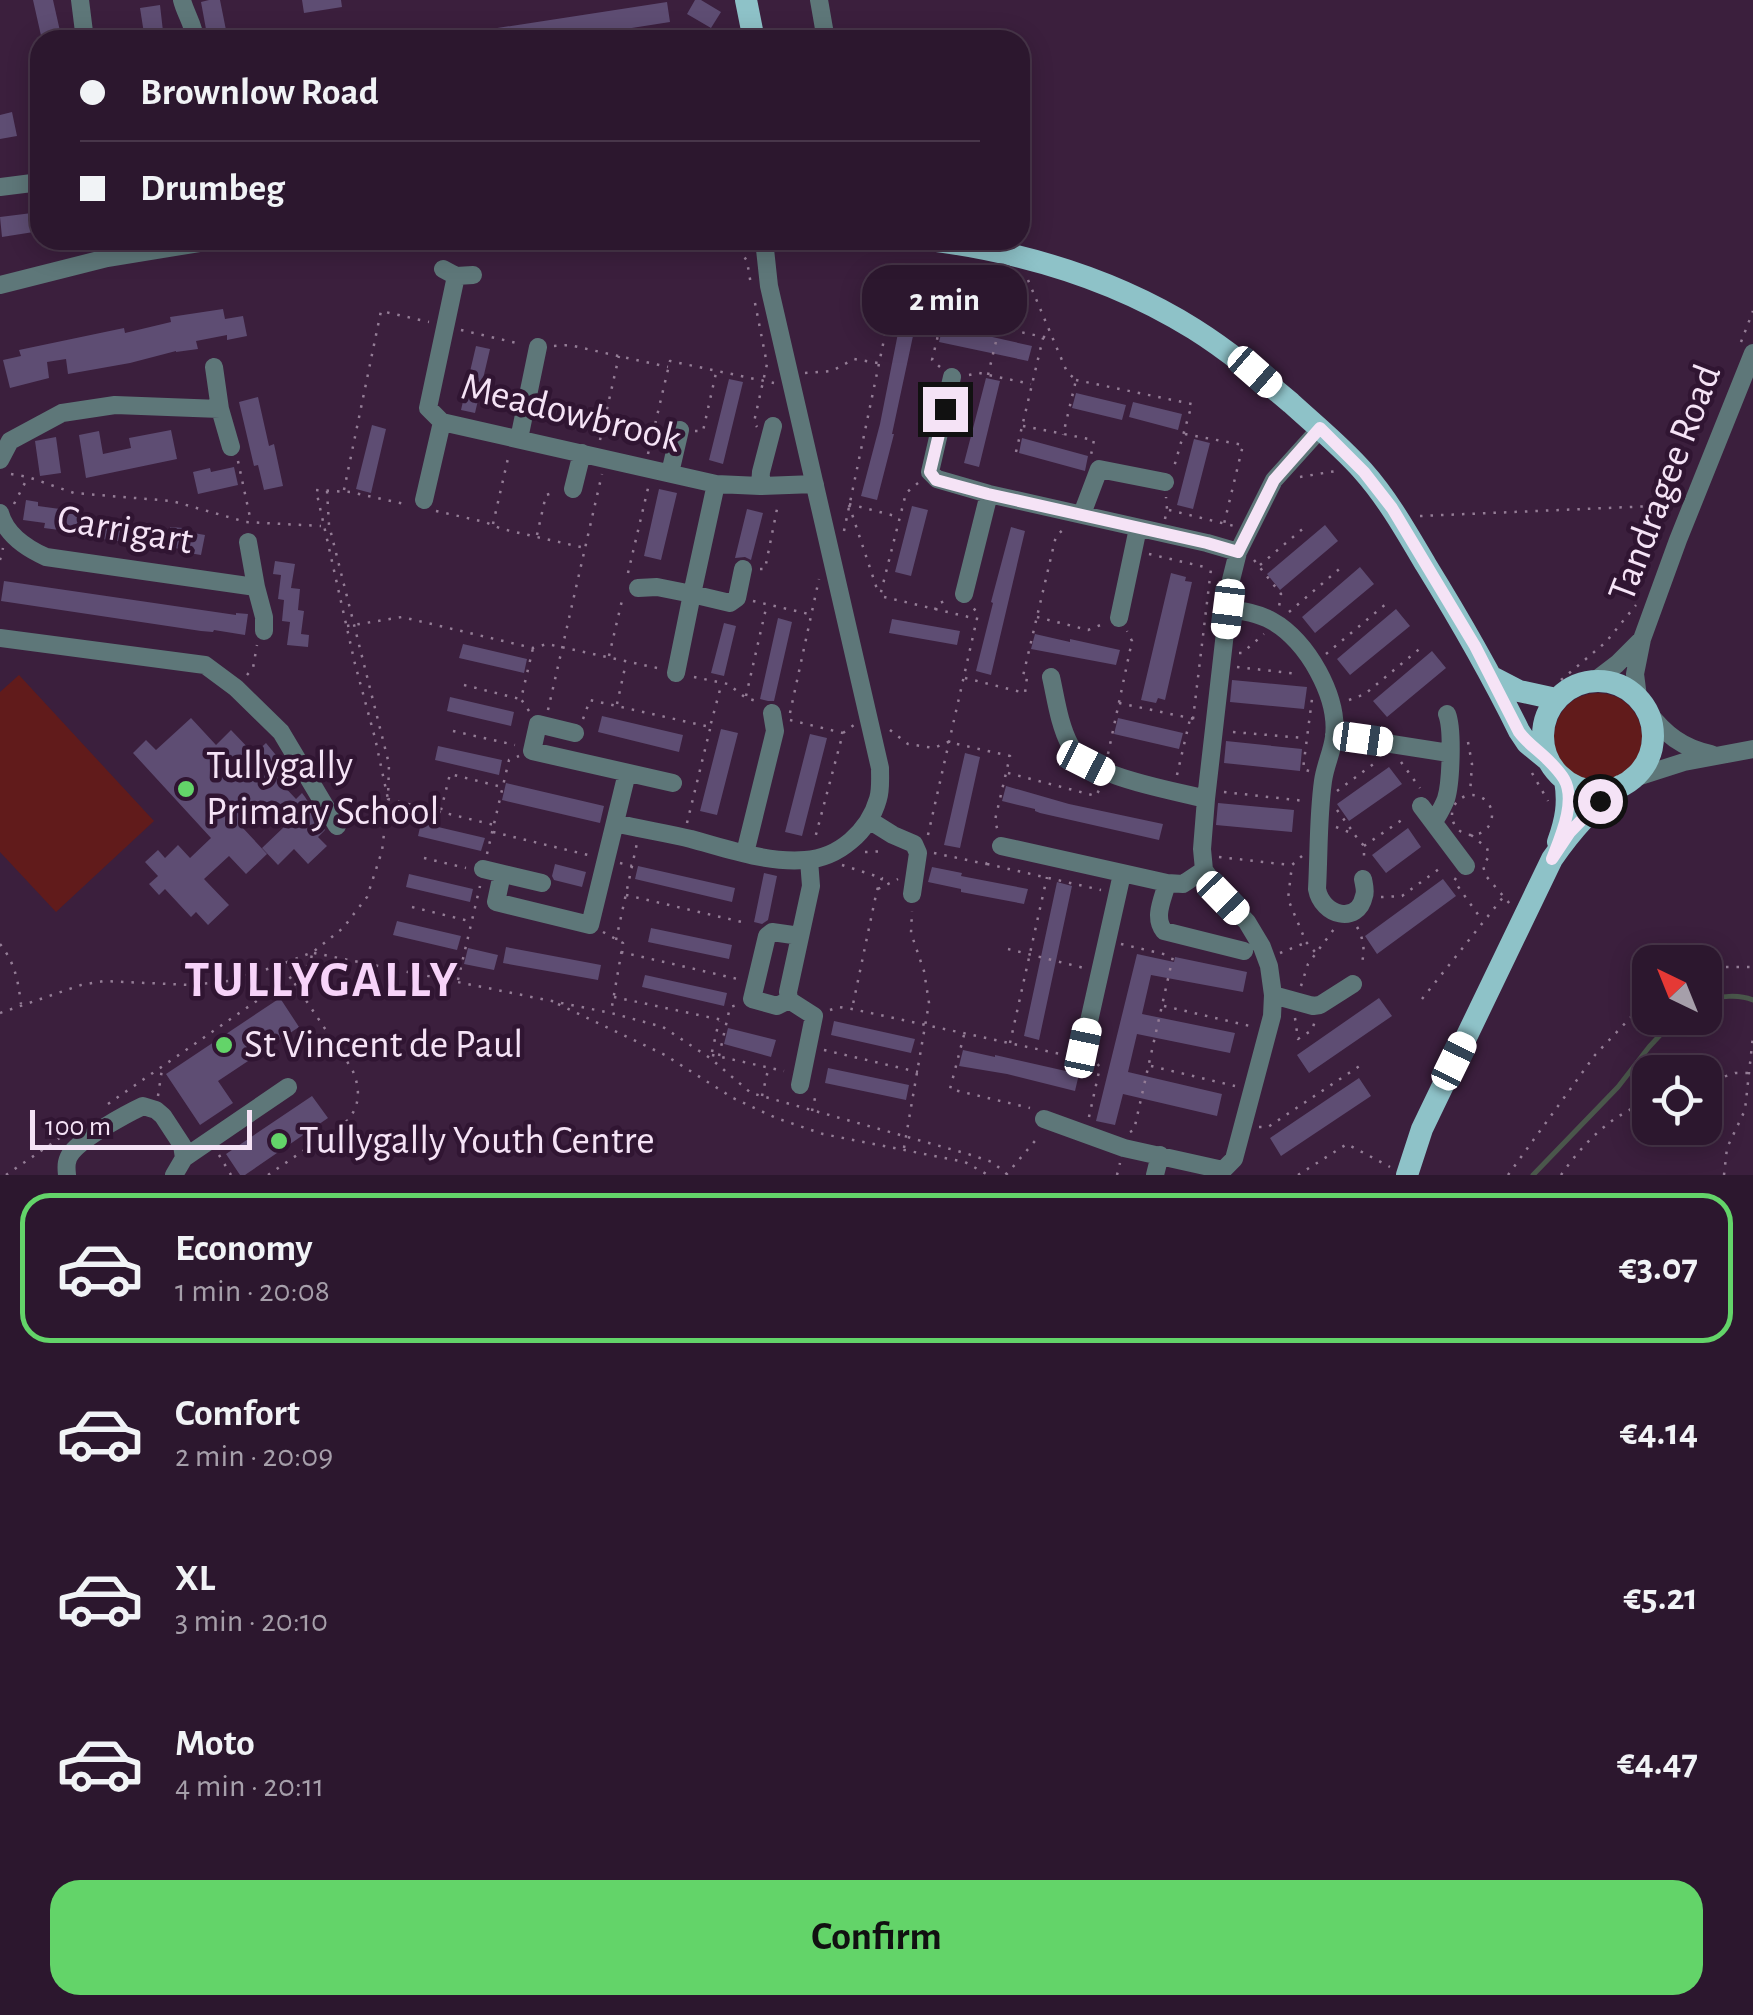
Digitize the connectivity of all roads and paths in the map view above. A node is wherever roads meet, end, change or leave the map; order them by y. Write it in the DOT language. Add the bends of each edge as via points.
graph roads {
  1 [pos="80,0"];
  2 [pos="182,0"];
  3 [pos="746,0"];
  4 [pos="818,0"];
  5 [pos="84,30"];
  6 [pos="193,30"];
  7 [pos="752,30"];
  8 [pos="824,30"];
  9 [pos="30,183"];
  10 [pos="0,187"];
  11 [pos="103,250"];
  12 [pos="740,250"];
  13 [pos="765,250"];
  14 [pos="964,250"];
  15 [pos="988,250"];
  16 [pos="1031,260"];
  17 [pos="458,274"];
  18 [pos="0,285"];
  19 [pos="898,306"];
  20 [pos="1753,311"];
  21 [pos="942,315"];
  22 [pos="447,327"];
  23 [pos="1000,328"];
  24 [pos="1043,336"];
  25 [pos="1052,339"];
  26 [pos="538,347"];
  27 [pos="1746,349"];
  28 [pos="619,356"];
  29 [pos="879,364"];
  30 [pos="214,366"];
  31 [pos="668,368"];
  32 [pos="717,371"];
  33 [pos="988,375"];
  34 [pos="782,378"];
  35 [pos="952,378"];
  36 [pos="1076,380"];
  37 [pos="762,382"];
  38 [pos="1031,384"];
  39 [pos="220,409"];
  40 [pos="656,419"];
  41 [pos="442,422"];
  42 [pos="1022,425"];
  43 [pos="773,426"];
  44 [pos="1320,428"];
  45 [pos="680,430"];
  46 [pos="1063,434"];
  47 [pos="516,438"];
  48 [pos="768,445"];
  49 [pos="230,447"];
  50 [pos="1016,452"];
  51 [pos="595,456"];
  52 [pos="0,460"];
  53 [pos="1098,469"];
  54 [pos="656,470"];
  55 [pos="930,472"];
  56 [pos="1364,472"];
  57 [pos="0,473"];
  58 [pos="28,477"];
  59 [pos="1274,480"];
  60 [pos="1165,482"];
  61 [pos="716,484"];
  62 [pos="815,484"];
  63 [pos="769,486"];
  64 [pos="573,489"];
  65 [pos="327,490"];
  66 [pos="343,492"];
  67 [pos="988,494"];
  68 [pos="849,504"];
  69 [pos="420,505"];
  70 [pos="1677,505"];
  71 [pos="595,507"];
  72 [pos="1167,510"];
  73 [pos="1082,514"];
  74 [pos="1,518"];
  75 [pos="900,518"];
  76 [pos="1399,520"];
  77 [pos="250,522"];
  78 [pos="1224,524"];
  79 [pos="492,525"];
  80 [pos="323,526"];
  81 [pos="1306,526"];
  82 [pos="1138,528"];
  83 [pos="1248,530"];
  84 [pos="536,537"];
  85 [pos="248,542"];
  86 [pos="585,548"];
  87 [pos="1134,550"];
  88 [pos="1238,552"];
  89 [pos="831,559"];
  90 [pos="1344,565"];
  91 [pos="1258,566"];
  92 [pos="1211,568"];
  93 [pos="743,569"];
  94 [pos="256,586"];
  95 [pos="638,588"];
  96 [pos="692,594"];
  97 [pos="964,594"];
  98 [pos="880,596"];
  99 [pos="737,598"];
  100 [pos="1640,598"];
  101 [pos="1387,603"];
  102 [pos="767,604"];
  103 [pos="1228,609"];
  104 [pos="811,614"];
  105 [pos="1037,617"];
  106 [pos="1119,618"];
  107 [pos="977,620"];
  108 [pos="1277,623"];
  109 [pos="354,624"];
  110 [pos="346,626"];
  111 [pos="261,635"];
  112 [pos="1642,638"];
  113 [pos="9,639"];
  114 [pos="1422,646"];
  115 [pos="562,647"];
  116 [pos="533,648"];
  117 [pos="609,658"];
  118 [pos="627,662"];
  119 [pos="1221,666"];
  120 [pos="252,668"];
  121 [pos="676,672"];
  122 [pos="1318,672"];
  123 [pos="1051,677"];
  124 [pos="1492,677"];
  125 [pos="963,678"];
  126 [pos="1596,680"];
  127 [pos="721,683"];
  128 [pos="464,684"];
  129 [pos="1555,692"];
  130 [pos="746,698"];
  131 [pos="521,699"];
  132 [pos="1119,702"];
  133 [pos="1642,704"];
  134 [pos="616,706"];
  135 [pos="1333,706"];
  136 [pos="772,713"];
  137 [pos="1447,714"];
  138 [pos="1192,719"];
  139 [pos="541,725"];
  140 [pos="868,725"];
  141 [pos="1221,726"];
  142 [pos="710,727"];
  143 [pos="453,731"];
  144 [pos="575,733"];
  145 [pos="1334,734"];
  146 [pos="1306,738"];
  147 [pos="948,742"];
  148 [pos="1392,747"];
  149 [pos="532,749"];
  150 [pos="1753,749"];
  151 [pos="1449,753"];
  152 [pos="1725,754"];
  153 [pos="1541,768"];
  154 [pos="627,773"];
  155 [pos="1006,773"];
  156 [pos="1107,774"];
  157 [pos="1323,778"];
  158 [pos="1565,780"];
  159 [pos="672,783"];
  160 [pos="1626,783"];
  161 [pos="502,787"];
  162 [pos="1174,791"];
  163 [pos="1214,796"];
  164 [pos="388,799"];
  165 [pos="1422,806"];
  166 [pos="1552,808"];
  167 [pos="441,812"];
  168 [pos="1322,815"];
  169 [pos="868,820"];
  170 [pos="1434,822"];
  171 [pos="615,823"];
  172 [pos="494,825"];
  173 [pos="336,826"];
  174 [pos="1349,827"];
  175 [pos="640,828"];
  176 [pos="492,832"];
  177 [pos="1354,834"];
  178 [pos="1471,835"];
  179 [pos="684,838"];
  180 [pos="1000,846"];
  181 [pos="1364,846"];
  182 [pos="1202,849"];
  183 [pos="745,853"];
  184 [pos="918,853"];
  185 [pos="424,858"];
  186 [pos="1552,859"];
  187 [pos="606,860"];
  188 [pos="809,860"];
  189 [pos="1462,860"];
  190 [pos="986,864"];
  191 [pos="1292,865"];
  192 [pos="1204,870"];
  193 [pos="493,871"];
  194 [pos="1122,874"];
  195 [pos="1047,877"];
  196 [pos="542,883"];
  197 [pos="1167,883"];
  198 [pos="1364,888"];
  199 [pos="912,894"];
  200 [pos="1118,894"];
  201 [pos="626,895"];
  202 [pos="412,906"];
  203 [pos="1345,914"];
  204 [pos="472,921"];
  205 [pos="742,922"];
  206 [pos="1484,922"];
  207 [pos="590,925"];
  208 [pos="800,936"];
  209 [pos="1178,936"];
  210 [pos="616,940"];
  211 [pos="1107,940"];
  212 [pos="1306,942"];
  213 [pos="0,944"];
  214 [pos="1008,949"];
  215 [pos="1244,951"];
  216 [pos="313,952"];
  217 [pos="622,952"];
  218 [pos="1316,953"];
  219 [pos="1030,955"];
  220 [pos="1173,957"];
  221 [pos="1266,957"];
  222 [pos="1722,967"];
  223 [pos="1753,967"];
  224 [pos="1100,972"];
  225 [pos="290,978"];
  226 [pos="1353,984"];
  227 [pos="754,991"];
  228 [pos="1273,996"];
  229 [pos="614,997"];
  230 [pos="1422,999"];
  231 [pos="790,1000"];
  232 [pos="552,1001"];
  233 [pos="1297,1001"];
  234 [pos="1320,1005"];
  235 [pos="21,1006"];
  236 [pos="1163,1006"];
  237 [pos="852,1009"];
  238 [pos="0,1013"];
  239 [pos="611,1013"];
  240 [pos="814,1016"];
  241 [pos="1632,1016"];
  242 [pos="719,1019"];
  243 [pos="727,1021"];
  244 [pos="927,1025"];
  245 [pos="1268,1030"];
  246 [pos="964,1034"];
  247 [pos="1753,1036"];
  248 [pos="1010,1044"];
  249 [pos="808,1046"];
  250 [pos="1083,1048"];
  251 [pos="711,1056"];
  252 [pos="718,1057"];
  253 [pos="1364,1062"];
  254 [pos="1149,1066"];
  255 [pos="769,1068"];
  256 [pos="918,1072"];
  257 [pos="1751,1073"];
  258 [pos="1722,1077"];
  259 [pos="800,1080"];
  260 [pos="288,1087"];
  261 [pos="1252,1090"];
  262 [pos="762,1097"];
  263 [pos="1632,1108"];
  264 [pos="156,1110"];
  265 [pos="1041,1121"];
  266 [pos="1088,1122"];
  267 [pos="1242,1128"];
  268 [pos="906,1135"];
  269 [pos="210,1140"];
  270 [pos="1130,1149"];
  271 [pos="904,1150"];
  272 [pos="1160,1155"];
  273 [pos="184,1158"];
  274 [pos="1402,1172"];
  275 [pos="1007,1174"];
  276 [pos="68,1175"];
  277 [pos="174,1175"];
  278 [pos="232,1175"];
  279 [pos="268,1175"];
  280 [pos="988,1175"];
  281 [pos="1155,1175"];
  282 [pos="1298,1175"];
  283 [pos="1508,1175"];
  284 [pos="1561,1175"];
  285 [pos="1724,1175"];
  1 -- 5 [label="street"];
  2 -- 6 [label="street"];
  3 -- 7 [label="main road"];
  4 -- 8 [label="street"];
  9 -- 10 [label="street"];
  11 -- 18 [label="street"];
  12 -- 37 [label="path" via="767,364"];
  13 -- 34 [label="street"];
  14 -- 19 [label="path" via="956,267"];
  15 -- 16 [label="main road"];
  16 -- 25 [label="path" via="1026,275"];
  16 -- 44 [label="main road" via="1127,294 1194,329"];
  17 -- 22 [label="street, Meadowbrook"];
  19 -- 21 [label="path"];
  19 -- 29 [label="path" via="890,311"];
  20 -- 27 [label="path"];
  21 -- 23 [label="path"];
  21 -- 35 [label="path" via="932,360"];
  22 -- 26 [label="path"];
  22 -- 41 [label="street, Meadowbrook" via="428,408"];
  22 -- 66 [label="path" via="380,311"];
  23 -- 24 [label="path"];
  23 -- 33 [label="path"];
  24 -- 25 [label="path"];
  24 -- 38 [label="path"];
  25 -- 36 [label="path"];
  26 -- 28 [label="path" via="569,345"];
  26 -- 47 [label="street"];
  27 -- 112 [label="street, Tandragee Road"];
  28 -- 31 [label="path"];
  28 -- 51 [label="path"];
  29 -- 34 [label="path" via="854,358 832,371"];
  29 -- 68 [label="path"];
  30 -- 39 [label="street"];
  31 -- 32 [label="path" via="670,361"];
  31 -- 40 [label="path"];
  32 -- 37 [label="path"];
  32 -- 45 [label="path" via="702,431"];
  33 -- 35 [label="path"];
  33 -- 38 [label="path"];
  34 -- 37 [label="path"];
  34 -- 62 [label="street"];
  35 -- 55 [label="street"];
  36 -- 46 [label="path"];
  36 -- 78 [label="path" via="1192,404 1184,434 1243,445"];
  37 -- 48 [label="path" via="754,422"];
  38 -- 42 [label="path"];
  39 -- 49 [label="street"];
  39 -- 52 [label="street" via="115,405 62,413 10,441"];
  40 -- 45 [label="path"];
  40 -- 54 [label="path"];
  41 -- 47 [label="street, Meadowbrook"];
  41 -- 69 [label="street"];
  42 -- 46 [label="path"];
  42 -- 50 [label="path"];
  43 -- 48 [label="street"];
  44 -- 56 [label="main road"];
  44 -- 59 [label="street"];
  45 -- 54 [label="street"];
  46 -- 53 [label="path" via="1094,440 1089,460"];
  47 -- 51 [label="street, Meadowbrook"];
  47 -- 79 [label="path"];
  48 -- 63 [label="street" via="761,472"];
  49 -- 77 [label="path"];
  51 -- 54 [label="street, Meadowbrook"];
  51 -- 64 [label="street"];
  51 -- 71 [label="path"];
  53 -- 60 [label="street"];
  53 -- 73 [label="street"];
  54 -- 61 [label="street, Meadowbrook"];
  54 -- 117 [label="path"];
  55 -- 67 [label="street" via="936,480"];
  55 -- 75 [label="path" via="906,493"];
  56 -- 59 [label="path"];
  56 -- 76 [label="main road"];
  57 -- 58 [label="path"];
  58 -- 74 [label="path"];
  58 -- 77 [label="path" via="74,493 172,501"];
  59 -- 83 [label="street"];
  61 -- 63 [label="street, Meadowbrook"];
  61 -- 96 [label="street, Meadowbrook"];
  62 -- 63 [label="street, Meadowbrook"];
  62 -- 89 [label="street"];
  63 -- 93 [label="path" via="778,506 765,569"];
  64 -- 71 [label="path"];
  64 -- 84 [label="path" via="546,494"];
  65 -- 66 [label="path"];
  65 -- 80 [label="path" via="316,490"];
  65 -- 109 [label="path"];
  66 -- 69 [label="path"];
  67 -- 73 [label="street"];
  67 -- 97 [label="street"];
  68 -- 75 [label="path"];
  68 -- 89 [label="path" via="839,553"];
  68 -- 98 [label="path"];
  69 -- 79 [label="path"];
  70 -- 76 [label="path"];
  71 -- 86 [label="path"];
  72 -- 78 [label="path"];
  73 -- 82 [label="street"];
  73 -- 105 [label="path" via="1056,536"];
  74 -- 94 [label="street, Carrigart" via="16,539 46,556"];
  75 -- 98 [label="path"];
  76 -- 124 [label="main road"];
  77 -- 80 [label="path"];
  78 -- 83 [label="path"];
  79 -- 84 [label="path"];
  80 -- 110 [label="path"];
  81 -- 91 [label="path"];
  82 -- 87 [label="street"];
  82 -- 88 [label="street"];
  83 -- 88 [label="street"];
  84 -- 86 [label="path"];
  85 -- 94 [label="street, Carrigart"];
  86 -- 115 [label="path"];
  87 -- 92 [label="path"];
  87 -- 106 [label="street"];
  88 -- 92 [label="path"];
  88 -- 103 [label="street"];
  89 -- 104 [label="path" via="822,564"];
  89 -- 140 [label="street"];
  90 -- 108 [label="path"];
  92 -- 138 [label="path"];
  93 -- 99 [label="street"];
  94 -- 111 [label="street, Carrigart"];
  95 -- 96 [label="street"];
  96 -- 99 [label="street"];
  96 -- 121 [label="street, Meadowbrook"];
  97 -- 107 [label="path"];
  98 -- 107 [label="path"];
  99 -- 102 [label="path"];
  100 -- 129 [label="path"];
  101 -- 122 [label="path"];
  102 -- 104 [label="path"];
  102 -- 130 [label="path"];
  103 -- 108 [label="street"];
  103 -- 119 [label="street"];
  104 -- 188 [label="path" via="788,720 843,733"];
  105 -- 106 [label="path" via="1088,630"];
  105 -- 125 [label="path" via="1025,693"];
  106 -- 132 [label="path" via="1132,641"];
  107 -- 125 [label="path"];
  108 -- 122 [label="street"];
  109 -- 110 [label="path"];
  109 -- 116 [label="path" via="402,617"];
  109 -- 164 [label="path" via="389,764"];
  110 -- 164 [label="path"];
  111 -- 120 [label="path"];
  112 -- 126 [label="street, Tandragee Road"];
  112 -- 133 [label="street, Tandragee Road" via="1635,674"];
  113 -- 173 [label="street" via="205,666 281,732"];
  114 -- 135 [label="path" via="1364,694"];
  115 -- 116 [label="path"];
  115 -- 117 [label="path"];
  115 -- 139 [label="path"];
  116 -- 131 [label="path"];
  117 -- 118 [label="path"];
  118 -- 121 [label="path"];
  118 -- 134 [label="path"];
  119 -- 122 [label="path"];
  119 -- 141 [label="street"];
  121 -- 127 [label="path"];
  122 -- 135 [label="street"];
  122 -- 146 [label="path"];
  123 -- 156 [label="street" via="1071,748"];
  124 -- 129 [label="main road" via="1519,690"];
  124 -- 153 [label="main road"];
  125 -- 147 [label="path"];
  126 -- 129 [label="main road"];
  126 -- 133 [label="main road" via="1624,687"];
  127 -- 130 [label="path"];
  127 -- 142 [label="path"];
  128 -- 131 [label="path"];
  129 -- 153 [label="main road" via="1544,724"];
  130 -- 136 [label="path"];
  131 -- 139 [label="path"];
  132 -- 138 [label="path"];
  132 -- 156 [label="path"];
  133 -- 152 [label="street" via="1676,742"];
  133 -- 160 [label="main road" via="1652,744 1648,760"];
  134 -- 142 [label="path"];
  134 -- 144 [label="path" via="590,700"];
  135 -- 145 [label="street"];
  136 -- 183 [label="street" via="775,731"];
  137 -- 151 [label="street"];
  138 -- 141 [label="path"];
  138 -- 162 [label="path"];
  139 -- 144 [label="street"];
  139 -- 149 [label="street"];
  140 -- 147 [label="path" via="894,730 908,744 934,748"];
  140 -- 169 [label="street" via="880,768 879,797"];
  141 -- 146 [label="path"];
  141 -- 163 [label="street"];
  142 -- 179 [label="path"];
  143 -- 149 [label="path"];
  145 -- 148 [label="street"];
  145 -- 157 [label="street"];
  146 -- 157 [label="path" via="1303,768"];
  147 -- 155 [label="path" via="1010,756"];
  147 -- 184 [label="path" via="926,845"];
  148 -- 151 [label="street"];
  148 -- 165 [label="path" via="1422,790"];
  148 -- 168 [label="path"];
  149 -- 154 [label="street"];
  150 -- 152 [label="street"];
  151 -- 170 [label="street" via="1446,800"];
  152 -- 160 [label="street"];
  153 -- 158 [label="main road"];
  153 -- 166 [label="path"];
  154 -- 159 [label="street"];
  154 -- 171 [label="street"];
  155 -- 156 [label="path" via="1096,796"];
  155 -- 180 [label="path" via="995,820"];
  156 -- 162 [label="street"];
  157 -- 168 [label="street"];
  158 -- 160 [label="main road" via="1592,790"];
  158 -- 186 [label="main road" via="1566,820"];
  160 -- 186 [label="main road" via="1590,811"];
  161 -- 167 [label="path" via="450,774"];
  162 -- 163 [label="street"];
  163 -- 168 [label="path"];
  163 -- 182 [label="street"];
  164 -- 167 [label="path"];
  164 -- 216 [label="path" via="382,851 367,897"];
  165 -- 170 [label="street"];
  165 -- 181 [label="path"];
  167 -- 172 [label="path"];
  168 -- 177 [label="path"];
  168 -- 191 [label="path"];
  168 -- 203 [label="street" via="1319,900"];
  169 -- 184 [label="street" via="914,844"];
  169 -- 188 [label="street" via="856,838"];
  170 -- 189 [label="street"];
  171 -- 175 [label="street"];
  171 -- 187 [label="street"];
  174 -- 177 [label="path"];
  175 -- 179 [label="street"];
  175 -- 201 [label="path"];
  176 -- 187 [label="path"];
  177 -- 181 [label="path"];
  178 -- 178 [label="path" via="1455,826 1452,814 1456,802 1474,794 1492,813 1489,826"];
  178 -- 206 [label="path" via="1487,848 1486,876 1504,896"];
  179 -- 183 [label="street"];
  180 -- 194 [label="street"];
  181 -- 198 [label="path"];
  182 -- 191 [label="path" via="1212,856"];
  182 -- 192 [label="street"];
  183 -- 188 [label="street"];
  184 -- 199 [label="street"];
  185 -- 193 [label="path"];
  186 -- 274 [label="main road"];
  187 -- 207 [label="street"];
  188 -- 208 [label="street" via="811,886"];
  188 -- 237 [label="path" via="882,878"];
  189 -- 198 [label="path" via="1402,896"];
  189 -- 206 [label="path" via="1454,881"];
  190 -- 195 [label="path"];
  191 -- 212 [label="path" via="1288,899"];
  192 -- 197 [label="street" via="1184,884"];
  192 -- 221 [label="street"];
  193 -- 196 [label="street"];
  193 -- 207 [label="street" via="496,902"];
  194 -- 197 [label="street"];
  194 -- 200 [label="street"];
  195 -- 200 [label="path"];
  195 -- 219 [label="path"];
  197 -- 209 [label="street" via="1159,925"];
  198 -- 203 [label="street" via="1357,909"];
  199 -- 244 [label="path" via="912,933 930,1003"];
  200 -- 211 [label="street"];
  201 -- 205 [label="path"];
  201 -- 210 [label="path"];
  202 -- 204 [label="path"];
  203 -- 218 [label="path"];
  203 -- 226 [label="path" via="1362,937 1364,960"];
  206 -- 230 [label="path"];
  207 -- 210 [label="path"];
  208 -- 227 [label="street" via="767,936"];
  208 -- 231 [label="street"];
  209 -- 215 [label="street"];
  209 -- 220 [label="path"];
  210 -- 217 [label="path"];
  211 -- 220 [label="path"];
  211 -- 224 [label="street"];
  212 -- 218 [label="path"];
  212 -- 221 [label="path"];
  213 -- 235 [label="path" via="17,974"];
  214 -- 219 [label="path"];
  216 -- 225 [label="path" via="310,964"];
  216 -- 232 [label="path"];
  216 -- 235 [label="path" via="229,981 104,981"];
  217 -- 227 [label="path"];
  217 -- 229 [label="path"];
  218 -- 233 [label="path"];
  219 -- 224 [label="path"];
  219 -- 248 [label="path"];
  220 -- 236 [label="path"];
  221 -- 228 [label="street"];
  222 -- 223 [label="path"];
  224 -- 250 [label="street"];
  225 -- 264 [label="path" via="162,1067"];
  225 -- 279 [label="path" via="360,1086 348,1120"];
  226 -- 234 [label="street"];
  227 -- 231 [label="street" via="776,1006"];
  227 -- 243 [label="path" via="730,1007"];
  228 -- 233 [label="street"];
  228 -- 245 [label="street"];
  229 -- 239 [label="path"];
  229 -- 242 [label="path"];
  231 -- 240 [label="street"];
  232 -- 239 [label="path"];
  232 -- 271 [label="path" via="776,1118"];
  233 -- 234 [label="street"];
  233 -- 234 [label="path" via="1298,1039 1312,1030"];
  235 -- 238 [label="path"];
  236 -- 245 [label="path"];
  236 -- 254 [label="path"];
  237 -- 240 [label="path"];
  237 -- 244 [label="path"];
  239 -- 251 [label="path" via="663,1027"];
  240 -- 249 [label="street"];
  241 -- 283 [label="path" via="1595,1055"];
  242 -- 243 [label="path"];
  242 -- 251 [label="path"];
  243 -- 252 [label="path"];
  244 -- 246 [label="path"];
  244 -- 256 [label="path"];
  245 -- 261 [label="street"];
  246 -- 248 [label="path"];
  246 -- 265 [label="path" via="950,1090"];
  247 -- 257 [label="path"];
  248 -- 250 [label="path" via="1060,1054"];
  249 -- 256 [label="path"];
  249 -- 259 [label="street"];
  250 -- 266 [label="path" via="1100,1067"];
  251 -- 252 [label="path"];
  251 -- 262 [label="path" via="736,1083"];
  252 -- 255 [label="path"];
  253 -- 267 [label="path" via="1268,1127"];
  254 -- 261 [label="path"];
  254 -- 270 [label="path" via="1128,1133"];
  255 -- 259 [label="path"];
  255 -- 262 [label="path"];
  256 -- 268 [label="path"];
  257 -- 258 [label="path"];
  257 -- 285 [label="path"];
  260 -- 269 [label="street"];
  261 -- 267 [label="street"];
  262 -- 268 [label="path"];
  263 -- 284 [label="path" via="1603,1126"];
  264 -- 273 [label="street" via="182,1144"];
  264 -- 276 [label="street" via="129,1112 80,1145 66,1164"];
  265 -- 270 [label="street"];
  265 -- 275 [label="path"];
  267 -- 272 [label="street" via="1234,1159 1223,1170"];
  268 -- 271 [label="path"];
  268 -- 275 [label="path" via="992,1162"];
  269 -- 273 [label="street"];
  269 -- 278 [label="path"];
  270 -- 272 [label="street"];
  271 -- 280 [label="path" via="965,1162"];
  272 -- 281 [label="street"];
  273 -- 277 [label="street"];
  274 -- 282 [label="path" via="1347,1144"];
}
